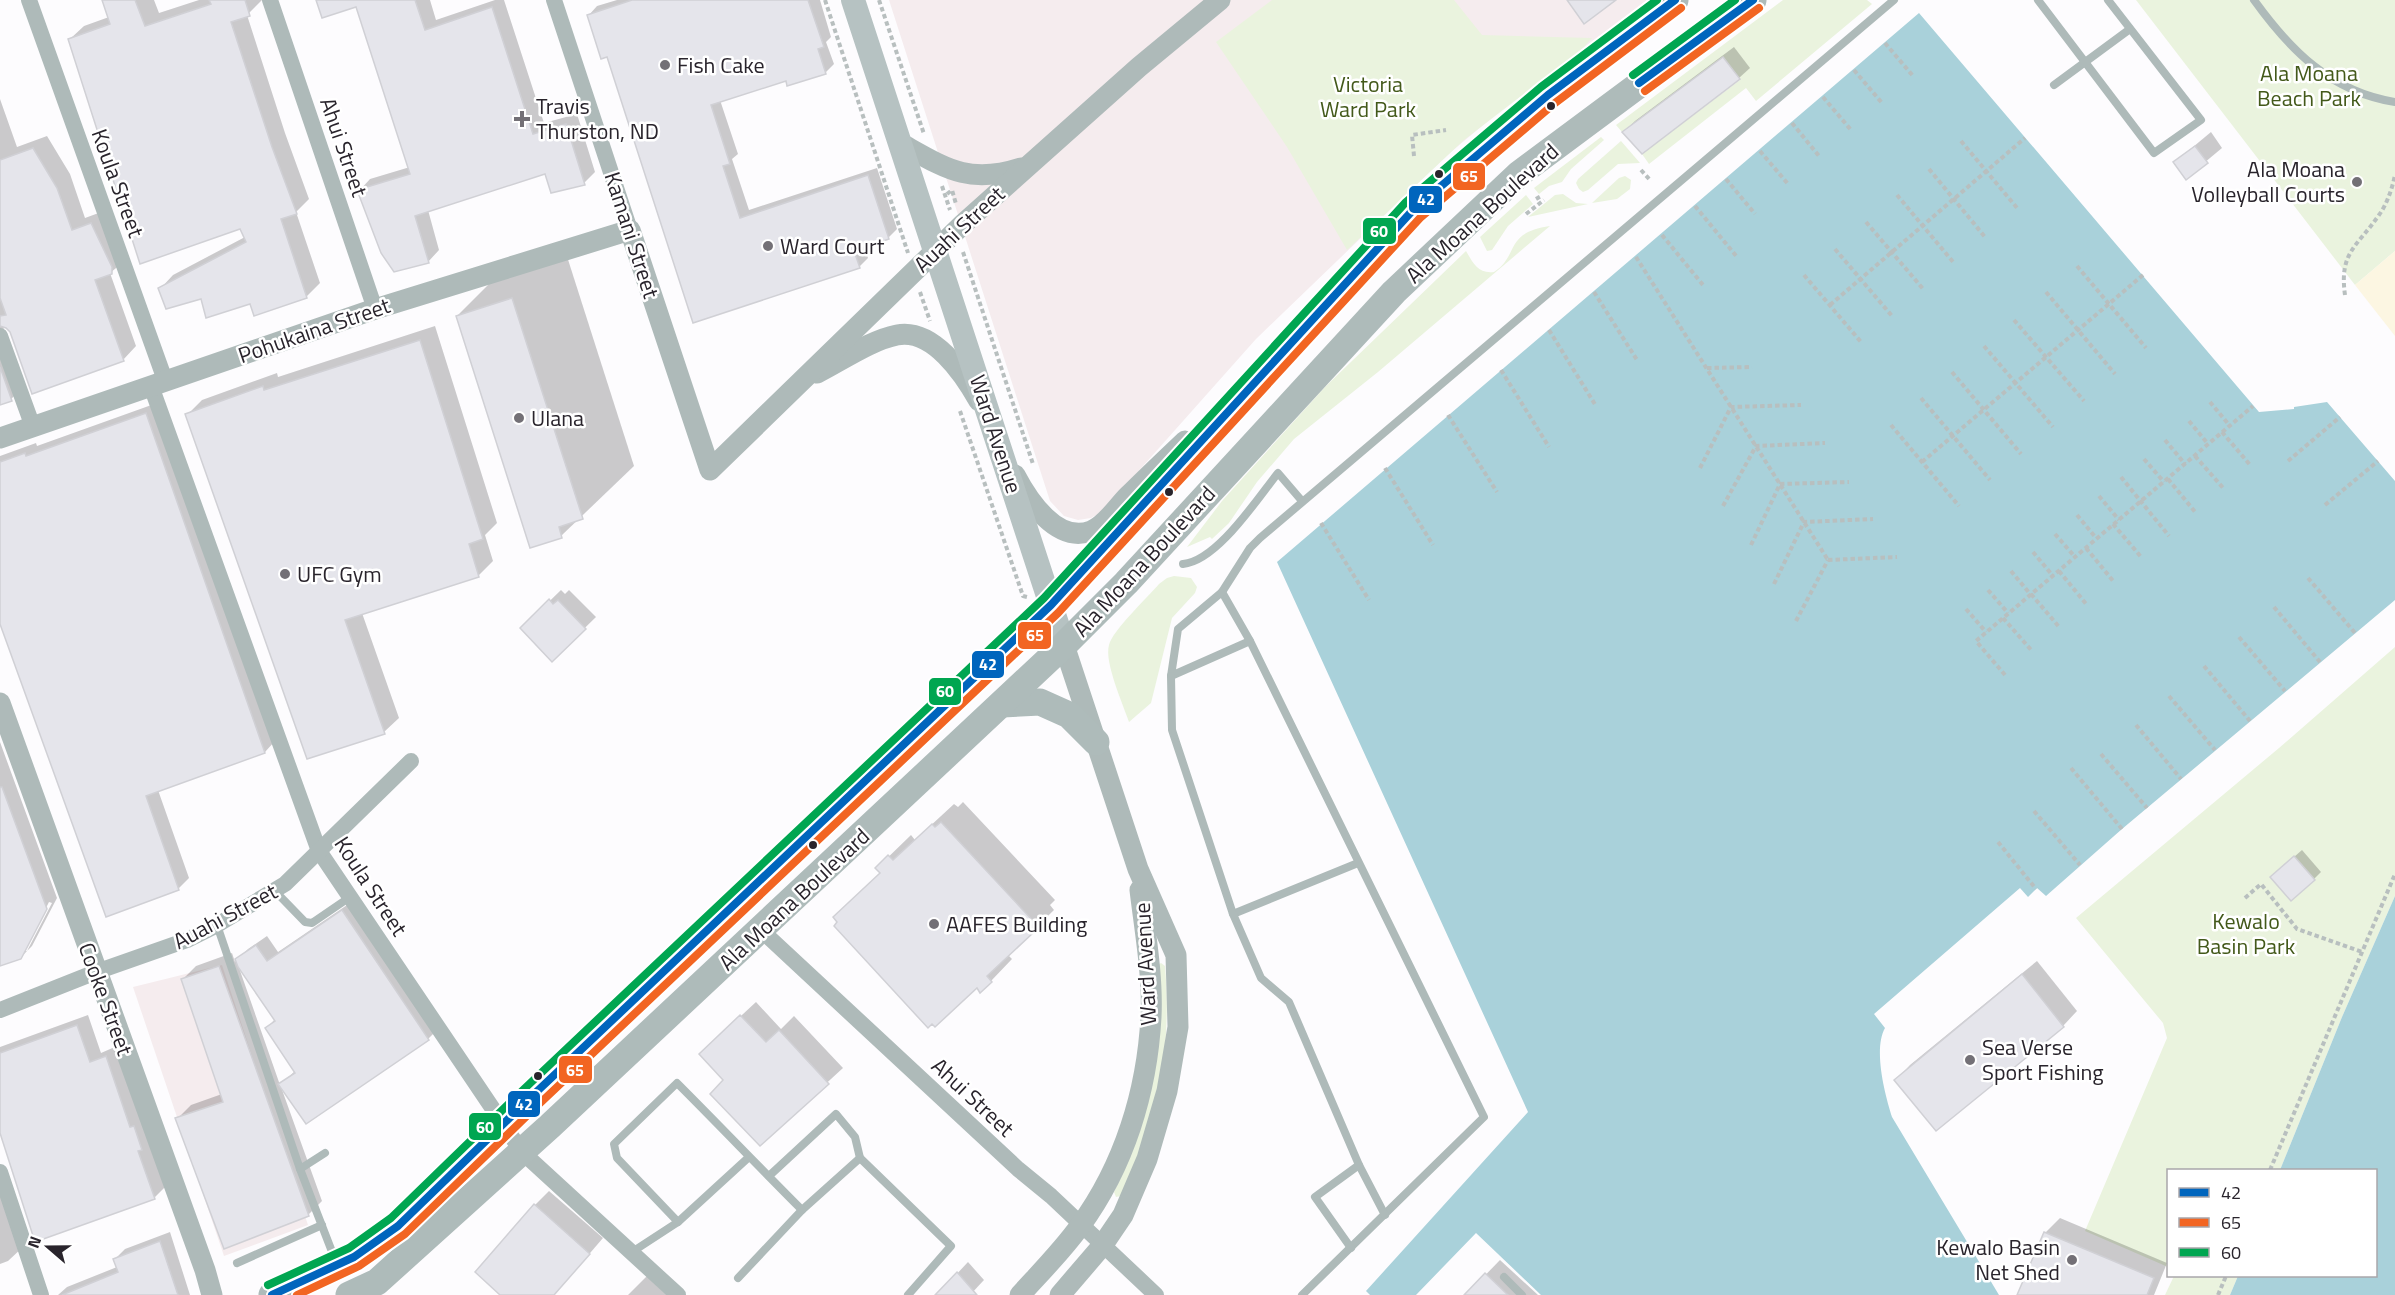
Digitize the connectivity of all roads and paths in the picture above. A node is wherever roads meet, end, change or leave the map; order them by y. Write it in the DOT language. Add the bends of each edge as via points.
graph roads {
  1 [pos="29,0"];
  2 [pos="270,0"];
  3 [pos="554,0"];
  4 [pos="825,0"];
  5 [pos="853,0"];
  6 [pos="879,0"];
  7 [pos="1220,0"];
  8 [pos="1675,0"];
  9 [pos="1753,0"];
  10 [pos="1894,0"];
  11 [pos="2038,0"];
  12 [pos="2108,0"];
  13 [pos="2254,0"];
  14 [pos="2130,29"];
  15 [pos="1885,44"];
  16 [pos="2085,62"];
  17 [pos="1854,70"];
  18 [pos="1913,76"];
  19 [pos="2054,85"];
  20 [pos="1822,96"];
  21 [pos="2395,102"];
  22 [pos="1882,103"];
  23 [pos="1792,123"];
  24 [pos="1446,130"];
  25 [pos="1851,130"];
  26 [pos="2025,138"];
  27 [pos="1961,141"];
  28 [pos="900,143"];
  29 [pos="1760,151"];
  30 [pos="1414,156"];
  31 [pos="1819,156"];
  32 [pos="933,161"];
  33 [pos="1027,166"];
  34 [pos="1929,169"];
  35 [pos="1641,170"];
  36 [pos="1987,172"];
  37 [pos="2395,175"];
  38 [pos="1726,179"];
  39 [pos="1651,181"];
  40 [pos="1788,184"];
  41 [pos="947,194"];
  42 [pos="1897,195"];
  43 [pos="1954,199"];
  44 [pos="1536,200"];
  45 [pos="1695,206"];
  46 [pos="957,208"];
  47 [pos="2018,209"];
  48 [pos="1526,214"];
  49 [pos="1755,214"];
  50 [pos="1866,222"];
  51 [pos="1923,226"];
  52 [pos="630,230"];
  53 [pos="956,230"];
  54 [pos="1662,235"];
  55 [pos="1985,237"];
  56 [pos="1835,249"];
  57 [pos="935,250"];
  58 [pos="1891,252"];
  59 [pos="1636,257"];
  60 [pos="1737,257"];
  61 [pos="1954,263"];
  62 [pos="2078,266"];
  63 [pos="914,271"];
  64 [pos="1804,275"];
  65 [pos="2143,275"];
  66 [pos="1860,278"];
  67 [pos="1704,285"];
  68 [pos="1923,290"];
  69 [pos="1594,292"];
  70 [pos="2046,292"];
  71 [pos="2345,295"];
  72 [pos="2109,303"];
  73 [pos="1830,305"];
  74 [pos="375,309"];
  75 [pos="1892,316"];
  76 [pos="2014,320"];
  77 [pos="2078,329"];
  78 [pos="1549,330"];
  79 [pos="0,336"];
  80 [pos="1861,342"];
  81 [pos="1984,346"];
  82 [pos="2146,348"];
  83 [pos="940,351"];
  84 [pos="1279,356"];
  85 [pos="2046,357"];
  86 [pos="1637,360"];
  87 [pos="1752,367"];
  88 [pos="1707,368"];
  89 [pos="1501,370"];
  90 [pos="1952,372"];
  91 [pos="2115,374"];
  92 [pos="158,383"];
  93 [pos="798,383"];
  94 [pos="2015,383"];
  95 [pos="1921,398"];
  96 [pos="2084,401"];
  97 [pos="2210,402"];
  98 [pos="1801,405"];
  99 [pos="959,406"];
  100 [pos="1596,406"];
  101 [pos="2253,406"];
  102 [pos="1731,407"];
  103 [pos="1984,409"];
  104 [pos="1448,416"];
  105 [pos="2340,417"];
  106 [pos="2189,421"];
  107 [pos="1890,425"];
  108 [pos="2230,426"];
  109 [pos="33,427"];
  110 [pos="2053,427"];
  111 [pos="2222,432"];
  112 [pos="1953,435"];
  113 [pos="996,436"];
  114 [pos="0,438"];
  115 [pos="2165,440"];
  116 [pos="1825,443"];
  117 [pos="2208,444"];
  118 [pos="1756,446"];
  119 [pos="1549,447"];
  120 [pos="2021,454"];
  121 [pos="2195,456"];
  122 [pos="2144,459"];
  123 [pos="2288,461"];
  124 [pos="2378,461"];
  125 [pos="1922,462"];
  126 [pos="2185,464"];
  127 [pos="1034,466"];
  128 [pos="2251,466"];
  129 [pos="1384,468"];
  130 [pos="1700,468"];
  131 [pos="710,470"];
  132 [pos="2121,477"];
  133 [pos="2168,479"];
  134 [pos="1990,480"];
  135 [pos="1849,482"];
  136 [pos="2163,482"];
  137 [pos="1780,484"];
  138 [pos="2224,489"];
  139 [pos="1497,492"];
  140 [pos="2099,496"];
  141 [pos="1302,501"];
  142 [pos="2141,501"];
  143 [pos="2325,505"];
  144 [pos="1723,506"];
  145 [pos="1959,506"];
  146 [pos="2196,513"];
  147 [pos="2077,515"];
  148 [pos="1873,519"];
  149 [pos="2119,520"];
  150 [pos="1804,522"];
  151 [pos="1321,523"];
  152 [pos="2113,524"];
  153 [pos="2055,534"];
  154 [pos="2169,536"];
  155 [pos="2096,538"];
  156 [pos="1433,545"];
  157 [pos="1751,546"];
  158 [pos="2086,548"];
  159 [pos="2033,552"];
  160 [pos="1897,557"];
  161 [pos="2075,557"];
  162 [pos="2142,558"];
  163 [pos="1828,560"];
  164 [pos="1184,564"];
  165 [pos="2011,571"];
  166 [pos="2058,571"];
  167 [pos="2053,576"];
  168 [pos="2308,578"];
  169 [pos="2114,582"];
  170 [pos="1774,584"];
  171 [pos="1988,590"];
  172 [pos="1222,592"];
  173 [pos="2031,594"];
  174 [pos="1369,600"];
  175 [pos="1051,605"];
  176 [pos="2087,605"];
  177 [pos="2274,607"];
  178 [pos="1966,609"];
  179 [pos="2008,613"];
  180 [pos="2003,618"];
  181 [pos="1796,621"];
  182 [pos="2060,628"];
  183 [pos="1986,632"];
  184 [pos="2355,633"];
  185 [pos="2239,637"];
  186 [pos="1250,641"];
  187 [pos="1064,645"];
  188 [pos="2032,651"];
  189 [pos="2320,662"];
  190 [pos="2204,666"];
  191 [pos="2005,675"];
  192 [pos="1172,676"];
  193 [pos="2285,691"];
  194 [pos="2169,696"];
  195 [pos="0,703"];
  196 [pos="1002,704"];
  197 [pos="2250,721"];
  198 [pos="2136,724"];
  199 [pos="1096,742"];
  200 [pos="2215,750"];
  201 [pos="2101,754"];
  202 [pos="411,761"];
  203 [pos="2071,768"];
  204 [pos="2181,779"];
  205 [pos="2147,808"];
  206 [pos="2034,811"];
  207 [pos="2122,829"];
  208 [pos="1998,842"];
  209 [pos="319,850"];
  210 [pos="1358,863"];
  211 [pos="2080,865"];
  212 [pos="1138,869"];
  213 [pos="2395,874"];
  214 [pos="2036,889"];
  215 [pos="274,890"];
  216 [pos="350,897"];
  217 [pos="2245,898"];
  218 [pos="1233,914"];
  219 [pos="217,925"];
  220 [pos="761,930"];
  221 [pos="2362,952"];
  222 [pos="96,972"];
  223 [pos="0,1010"];
  224 [pos="503,1124"];
  225 [pos="522,1152"];
  226 [pos="325,1153"];
  227 [pos="749,1156"];
  228 [pos="860,1158"];
  229 [pos="1359,1166"];
  230 [pos="300,1169"];
  231 [pos="2270,1169"];
  232 [pos="0,1172"];
  233 [pos="769,1176"];
  234 [pos="802,1210"];
  235 [pos="1385,1215"];
  236 [pos="678,1222"];
  237 [pos="322,1225"];
  238 [pos="1080,1225"];
  239 [pos="1102,1246"];
  240 [pos="1351,1248"];
  241 [pos="632,1252"];
  242 [pos="237,1263"];
  243 [pos="338,1265"];
  244 [pos="1504,1277"];
  245 [pos="2225,1277"];
  246 [pos="738,1278"];
  247 [pos="382,1289"];
  248 [pos="41,1295"];
  249 [pos="213,1295"];
  250 [pos="272,1295"];
  251 [pos="349,1295"];
  252 [pos="678,1295"];
  253 [pos="908,1295"];
  254 [pos="1020,1295"];
  255 [pos="1060,1295"];
  256 [pos="1156,1295"];
  257 [pos="1302,1295"];
  258 [pos="1522,1295"];
  259 [pos="2218,1295"];
  1 -- 92 [label="street, Koula Street"];
  2 -- 74 [label="street, Ahui Street"];
  3 -- 52 [label="street, Kamani Street"];
  4 -- 63 [label="path"];
  5 -- 28 [label="main road, Ward Avenue"];
  6 -- 32 [label="path"];
  7 -- 33 [label="street, Auahi Street"];
  8 -- 84 [label="main road, Ala Moana Boulevard" via="1548,95 1413,210"];
  9 -- 187 [label="main road, Ala Moana Boulevard" via="1519,174 1394,292"];
  10 -- 141 [label="lane"];
  11 -- 16 [label="lane"];
  12 -- 14 [label="lane"];
  13 -- 21 [label="lane" via="2277,31 2309,63 2347,87"];
  14 -- 16 [label="lane"];
  14 -- 16 [label="lane" via="2201,120 2154,153"];
  15 -- 18 [label="path"];
  16 -- 19 [label="lane"];
  17 -- 22 [label="path"];
  20 -- 25 [label="path"];
  23 -- 31 [label="path"];
  24 -- 30 [label="path" via="1412,135"];
  26 -- 36 [label="path"];
  27 -- 36 [label="path"];
  28 -- 32 [label="street"];
  28 -- 57 [label="main road, Ward Avenue"];
  29 -- 40 [label="path"];
  32 -- 33 [label="street" via="952,171 980,176 1000,175"];
  32 -- 53 [label="path"];
  33 -- 53 [label="street, Auahi Street"];
  34 -- 43 [label="path"];
  35 -- 39 [label="path"];
  36 -- 43 [label="path"];
  36 -- 47 [label="path"];
  37 -- 71 [label="path" via="2380,214 2346,259"];
  38 -- 49 [label="path"];
  41 -- 46 [label="path" via="952,190"];
  42 -- 51 [label="path"];
  43 -- 51 [label="path"];
  43 -- 55 [label="path"];
  44 -- 48 [label="path" via="1542,198"];
  45 -- 60 [label="path"];
  50 -- 58 [label="path"];
  51 -- 58 [label="path"];
  51 -- 61 [label="path"];
  52 -- 74 [label="street, Pohukaina Street"];
  52 -- 131 [label="street, Kamani Street"];
  53 -- 57 [label="street, Auahi Street"];
  53 -- 127 [label="path"];
  54 -- 67 [label="path"];
  56 -- 66 [label="path"];
  57 -- 63 [label="street, Auahi Street"];
  57 -- 113 [label="main road, Ward Avenue"];
  58 -- 66 [label="path"];
  58 -- 68 [label="path"];
  59 -- 88 [label="path"];
  62 -- 72 [label="path"];
  63 -- 83 [label="path"];
  63 -- 93 [label="street, Auahi Street"];
  64 -- 73 [label="path"];
  65 -- 72 [label="path"];
  66 -- 73 [label="path"];
  66 -- 75 [label="path"];
  69 -- 86 [label="path"];
  70 -- 77 [label="path"];
  72 -- 77 [label="path"];
  72 -- 82 [label="path"];
  73 -- 80 [label="path"];
  74 -- 92 [label="street, Pohukaina Street"];
  76 -- 85 [label="path"];
  77 -- 85 [label="path"];
  77 -- 91 [label="path"];
  78 -- 100 [label="path"];
  79 -- 109 [label="street"];
  81 -- 94 [label="path"];
  83 -- 93 [label="street" via="917,337 897,335"];
  83 -- 113 [label="street" via="971,387"];
  84 -- 113 [label="street" via="1091,531 1068,531 1043,516 1023,490"];
  84 -- 175 [label="main road, Ala Moana Boulevard"];
  85 -- 94 [label="path"];
  85 -- 96 [label="path"];
  87 -- 88 [label="path"];
  88 -- 102 [label="path"];
  89 -- 119 [label="path"];
  90 -- 103 [label="path"];
  92 -- 109 [label="street, Pohukaina Street"];
  92 -- 209 [label="street, Koula Street"];
  93 -- 131 [label="street, Auahi Street"];
  94 -- 103 [label="path"];
  94 -- 110 [label="path"];
  95 -- 112 [label="path"];
  97 -- 108 [label="path"];
  98 -- 102 [label="path"];
  99 -- 175 [label="path" via="1023,596"];
  101 -- 108 [label="path"];
  102 -- 118 [label="path"];
  102 -- 130 [label="path"];
  103 -- 112 [label="path"];
  103 -- 120 [label="path"];
  104 -- 139 [label="path"];
  105 -- 123 [label="path"];
  106 -- 117 [label="path"];
  107 -- 125 [label="path"];
  108 -- 111 [label="path"];
  109 -- 114 [label="street, Pohukaina Street"];
  111 -- 117 [label="path"];
  111 -- 128 [label="path"];
  112 -- 125 [label="path"];
  112 -- 134 [label="path"];
  113 -- 175 [label="main road, Ward Avenue"];
  115 -- 126 [label="path"];
  116 -- 118 [label="path"];
  117 -- 121 [label="path"];
  118 -- 137 [label="path"];
  118 -- 144 [label="path"];
  121 -- 126 [label="path"];
  121 -- 138 [label="path"];
  122 -- 136 [label="path"];
  124 -- 143 [label="path"];
  125 -- 145 [label="path"];
  126 -- 133 [label="path"];
  129 -- 156 [label="path"];
  132 -- 142 [label="path"];
  133 -- 136 [label="path"];
  133 -- 146 [label="path"];
  135 -- 137 [label="path"];
  136 -- 142 [label="path"];
  137 -- 150 [label="path"];
  137 -- 157 [label="path"];
  140 -- 149 [label="path"];
  141 -- 164 [label="lane" via="1278,474 1210,552"];
  141 -- 172 [label="lane" via="1253,545"];
  142 -- 149 [label="path"];
  142 -- 154 [label="path"];
  147 -- 155 [label="path"];
  148 -- 150 [label="path"];
  149 -- 152 [label="path"];
  150 -- 163 [label="path"];
  150 -- 170 [label="path"];
  151 -- 174 [label="path"];
  152 -- 155 [label="path"];
  152 -- 162 [label="path"];
  153 -- 161 [label="path"];
  155 -- 158 [label="path"];
  158 -- 161 [label="path"];
  158 -- 169 [label="path"];
  159 -- 167 [label="path"];
  160 -- 163 [label="path"];
  161 -- 166 [label="path"];
  163 -- 181 [label="path"];
  165 -- 173 [label="path"];
  166 -- 167 [label="path"];
  166 -- 176 [label="path"];
  167 -- 173 [label="path"];
  168 -- 184 [label="path"];
  171 -- 179 [label="path"];
  172 -- 186 [label="lane"];
  172 -- 192 [label="lane" via="1178,629"];
  173 -- 179 [label="path"];
  173 -- 182 [label="path"];
  175 -- 187 [label="main road, Ward Avenue"];
  175 -- 224 [label="main road, Ala Moana Boulevard"];
  177 -- 189 [label="path"];
  178 -- 183 [label="path"];
  179 -- 180 [label="path"];
  180 -- 183 [label="path"];
  180 -- 188 [label="path"];
  183 -- 191 [label="path" via="1976,641"];
  185 -- 193 [label="path"];
  186 -- 192 [label="lane"];
  186 -- 210 [label="lane"];
  187 -- 196 [label="main road, Ala Moana Boulevard"];
  187 -- 199 [label="street, Ward Avenue"];
  190 -- 197 [label="path"];
  192 -- 218 [label="lane" via="1172,730"];
  194 -- 200 [label="path"];
  195 -- 222 [label="street, Cooke Street"];
  196 -- 199 [label="main road" via="1040,702 1069,715"];
  196 -- 220 [label="main road, Ala Moana Boulevard"];
  198 -- 204 [label="path"];
  199 -- 212 [label="street, Ward Avenue"];
  201 -- 205 [label="path"];
  202 -- 209 [label="street, Auahi Street"];
  203 -- 207 [label="path"];
  206 -- 211 [label="path"];
  208 -- 214 [label="path"];
  209 -- 215 [label="street, Auahi Street"];
  209 -- 216 [label="street, Koula Street"];
  210 -- 218 [label="lane"];
  210 -- 235 [label="lane" via="1484,1117"];
  212 -- 238 [label="street, Ward Avenue" via="1151,1016 1144,1078 1119,1160"];
  212 -- 239 [label="street, Ward Avenue" via="1176,955 1178,1027 1167,1091 1147,1160 1123,1215"];
  213 -- 221 [label="path"];
  215 -- 216 [label="lane" via="305,922 312,923"];
  215 -- 219 [label="street, Auahi Street"];
  216 -- 224 [label="street, Koula Street"];
  217 -- 221 [label="path" via="2261,884 2297,929"];
  218 -- 229 [label="lane" via="1261,978 1289,1002"];
  219 -- 222 [label="street, Auahi Street" via="187,940"];
  219 -- 230 [label="lane"];
  220 -- 225 [label="main road, Ala Moana Boulevard"];
  220 -- 238 [label="street, Ahui Street"];
  221 -- 231 [label="path"];
  222 -- 223 [label="street, Auahi Street"];
  222 -- 249 [label="street, Cooke Street"];
  224 -- 225 [label="street, Koula Street"];
  224 -- 243 [label="main road, Ala Moana Boulevard" via="398,1226"];
  225 -- 241 [label="street, Koula Street"];
  225 -- 247 [label="main road, Ala Moana Boulevard"];
  226 -- 230 [label="lane"];
  227 -- 233 [label="lane"];
  227 -- 236 [label="lane"];
  227 -- 236 [label="lane" via="677,1083 614,1144 617,1158"];
  228 -- 233 [label="lane" via="855,1137 837,1114"];
  228 -- 234 [label="lane"];
  228 -- 253 [label="lane" via="951,1246"];
  229 -- 235 [label="lane"];
  229 -- 240 [label="lane" via="1315,1197"];
  230 -- 237 [label="lane"];
  232 -- 248 [label="street"];
  233 -- 234 [label="lane"];
  234 -- 246 [label="lane"];
  235 -- 240 [label="lane"];
  236 -- 241 [label="lane"];
  237 -- 242 [label="lane"];
  237 -- 243 [label="lane"];
  238 -- 239 [label="street, Ahui Street"];
  238 -- 254 [label="street, Ward Avenue"];
  239 -- 255 [label="street, Ward Avenue"];
  239 -- 256 [label="street, Ahui Street"];
  240 -- 257 [label="lane"];
  241 -- 252 [label="street, Koula Street"];
  243 -- 250 [label="main road, Ala Moana Boulevard"];
  244 -- 258 [label="lane"];
  245 -- 259 [label="path"];
  247 -- 251 [label="main road, Ala Moana Boulevard"];
}
